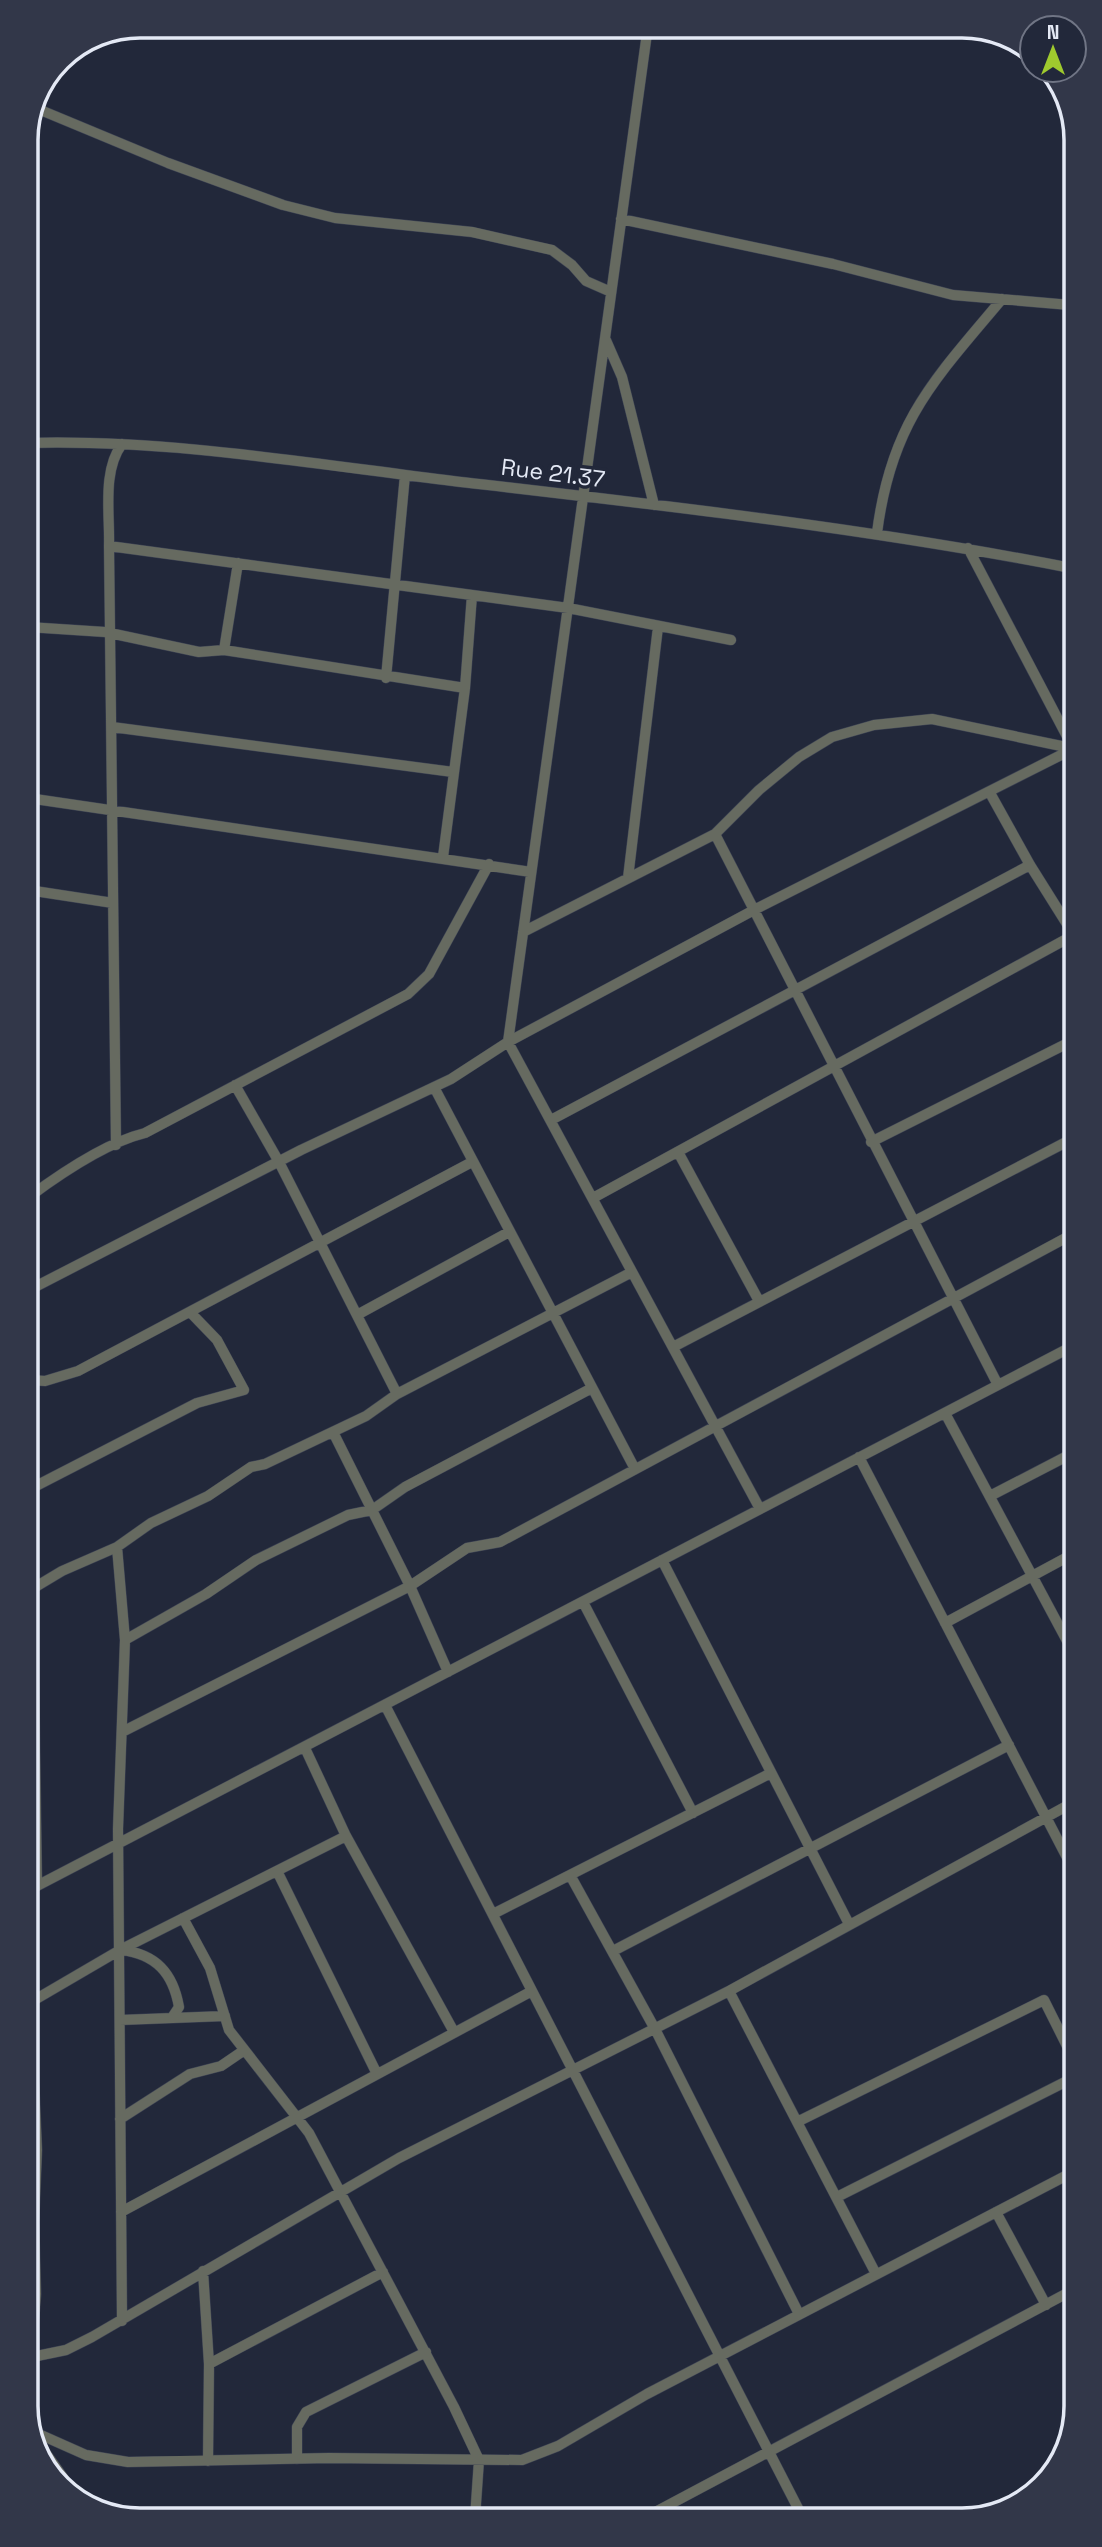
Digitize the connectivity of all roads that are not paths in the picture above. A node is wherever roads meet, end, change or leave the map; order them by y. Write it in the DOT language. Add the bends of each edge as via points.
graph roads {
  1 [pos="646,39"];
  2 [pos="43,111"];
  3 [pos="621,219"];
  4 [pos="611,292"];
  5 [pos="1002,299"];
  6 [pos="1064,304"];
  7 [pos="605,338"];
  8 [pos="39,443"];
  9 [pos="122,444"];
  10 [pos="405,475"];
  11 [pos="583,496"];
  12 [pos="654,505"];
  13 [pos="877,533"];
  14 [pos="109,546"];
  15 [pos="968,548"];
  16 [pos="238,563"];
  17 [pos="1064,567"];
  18 [pos="394,584"];
  19 [pos="472,595"];
  20 [pos="568,608"];
  21 [pos="658,627"];
  22 [pos="39,628"];
  23 [pos="111,633"];
  24 [pos="731,640"];
  25 [pos="224,650"];
  26 [pos="386,678"];
  27 [pos="466,688"];
  28 [pos="112,727"];
  29 [pos="1064,733"];
  30 [pos="1064,746"];
  31 [pos="1064,751"];
  32 [pos="453,772"];
  33 [pos="990,793"];
  34 [pos="39,798"];
  35 [pos="111,808"];
  36 [pos="715,834"];
  37 [pos="443,857"];
  38 [pos="489,864"];
  39 [pos="1030,865"];
  40 [pos="531,872"];
  41 [pos="628,878"];
  42 [pos="39,891"];
  43 [pos="113,903"];
  44 [pos="754,910"];
  45 [pos="1064,921"];
  46 [pos="523,932"];
  47 [pos="1064,938"];
  48 [pos="794,990"];
  49 [pos="508,1042"];
  50 [pos="1064,1045"];
  51 [pos="834,1067"];
  52 [pos="235,1086"];
  53 [pos="434,1087"];
  54 [pos="551,1120"];
  55 [pos="871,1142"];
  56 [pos="1064,1143"];
  57 [pos="116,1145"];
  58 [pos="678,1152"];
  59 [pos="279,1162"];
  60 [pos="472,1162"];
  61 [pos="39,1190"];
  62 [pos="593,1199"];
  63 [pos="912,1223"];
  64 [pos="509,1232"];
  65 [pos="1064,1239"];
  66 [pos="320,1243"];
  67 [pos="632,1272"];
  68 [pos="38,1285"];
  69 [pos="951,1299"];
  70 [pos="759,1301"];
  71 [pos="190,1312"];
  72 [pos="552,1313"];
  73 [pos="357,1315"];
  74 [pos="673,1347"];
  75 [pos="1064,1351"];
  76 [pos="38,1381"];
  77 [pos="998,1385"];
  78 [pos="592,1388"];
  79 [pos="397,1394"];
  80 [pos="945,1413"];
  81 [pos="716,1427"];
  82 [pos="333,1432"];
  83 [pos="859,1457"];
  84 [pos="1064,1458"];
  85 [pos="635,1469"];
  86 [pos="38,1485"];
  87 [pos="990,1496"];
  88 [pos="760,1509"];
  89 [pos="372,1510"];
  90 [pos="117,1547"];
  91 [pos="1064,1559"];
  92 [pos="662,1560"];
  93 [pos="1032,1575"];
  94 [pos="38,1586"];
  95 [pos="410,1586"];
  96 [pos="583,1602"];
  97 [pos="946,1623"];
  98 [pos="1064,1635"];
  99 [pos="125,1640"];
  100 [pos="448,1672"];
  101 [pos="384,1705"];
  102 [pos="122,1732"];
  103 [pos="1009,1745"];
  104 [pos="305,1748"];
  105 [pos="771,1773"];
  106 [pos="1064,1807"];
  107 [pos="693,1813"];
  108 [pos="1046,1816"];
  109 [pos="346,1836"];
  110 [pos="119,1842"];
  111 [pos="810,1849"];
  112 [pos="1064,1851"];
  113 [pos="277,1871"];
  114 [pos="570,1875"];
  115 [pos="38,1885"];
  116 [pos="492,1914"];
  117 [pos="183,1918"];
  118 [pos="849,1924"];
  119 [pos="120,1950"];
  120 [pos="613,1951"];
  121 [pos="532,1990"];
  122 [pos="729,1991"];
  123 [pos="38,1999"];
  124 [pos="173,2016"];
  125 [pos="225,2016"];
  126 [pos="120,2020"];
  127 [pos="655,2029"];
  128 [pos="454,2032"];
  129 [pos="1064,2040"];
  130 [pos="243,2051"];
  131 [pos="574,2071"];
  132 [pos="377,2074"];
  133 [pos="1064,2083"];
  134 [pos="297,2117"];
  135 [pos="120,2119"];
  136 [pos="797,2122"];
  137 [pos="1064,2177"];
  138 [pos="339,2191"];
  139 [pos="837,2197"];
  140 [pos="121,2212"];
  141 [pos="996,2212"];
  142 [pos="203,2271"];
  143 [pos="383,2272"];
  144 [pos="876,2274"];
  145 [pos="1064,2295"];
  146 [pos="1046,2305"];
  147 [pos="799,2315"];
  148 [pos="122,2321"];
  149 [pos="426,2352"];
  150 [pos="721,2355"];
  151 [pos="38,2356"];
  152 [pos="209,2364"];
  153 [pos="43,2437"];
  154 [pos="769,2451"];
  155 [pos="297,2459"];
  156 [pos="479,2460"];
  157 [pos="208,2461"];
  158 [pos="476,2508"];
  159 [pos="663,2508"];
  160 [pos="798,2508"];
  1 -- 3 [label="street"];
  2 -- 4 [label="street" via="283,205 335,218 472,232 552,250 586,281"];
  3 -- 4 [label="street"];
  3 -- 5 [label="street" via="953,295"];
  4 -- 7 [label="street"];
  5 -- 6 [label="street"];
  5 -- 13 [label="street" via="930,384 901,435 882,495"];
  7 -- 11 [label="street"];
  7 -- 12 [label="street" via="622,377"];
  8 -- 9 [label="street, Rue 21.37"];
  9 -- 10 [label="street, Rue 21.37"];
  9 -- 14 [label="street" via="110,471"];
  10 -- 11 [label="street, Rue 21.37"];
  10 -- 18 [label="street"];
  11 -- 12 [label="street, Rue 21.37"];
  11 -- 20 [label="street"];
  12 -- 13 [label="street, Rue 21.37"];
  13 -- 15 [label="street, Rue 21.37"];
  14 -- 16 [label="street"];
  14 -- 23 [label="street"];
  15 -- 17 [label="street, Rue 21.37"];
  15 -- 29 [label="street"];
  16 -- 18 [label="street"];
  16 -- 25 [label="street"];
  18 -- 19 [label="street"];
  18 -- 26 [label="street"];
  19 -- 20 [label="street"];
  19 -- 27 [label="street"];
  20 -- 21 [label="street"];
  20 -- 40 [label="street"];
  21 -- 24 [label="street"];
  21 -- 41 [label="street"];
  22 -- 23 [label="street"];
  23 -- 25 [label="street" via="199,652"];
  23 -- 28 [label="street"];
  25 -- 26 [label="street"];
  26 -- 27 [label="street"];
  27 -- 32 [label="street"];
  28 -- 32 [label="street"];
  28 -- 35 [label="street"];
  30 -- 36 [label="street" via="932,719 874,725 832,737 799,757"];
  31 -- 33 [label="street"];
  32 -- 37 [label="street"];
  33 -- 39 [label="street"];
  33 -- 44 [label="street"];
  34 -- 35 [label="street"];
  35 -- 37 [label="street"];
  35 -- 43 [label="street"];
  36 -- 41 [label="street"];
  36 -- 44 [label="street"];
  37 -- 38 [label="street"];
  38 -- 40 [label="street"];
  38 -- 52 [label="street" via="429,974 408,994"];
  39 -- 45 [label="street"];
  39 -- 48 [label="street"];
  40 -- 46 [label="street"];
  41 -- 46 [label="street"];
  42 -- 43 [label="street"];
  43 -- 57 [label="street"];
  44 -- 48 [label="street"];
  44 -- 49 [label="street"];
  46 -- 49 [label="street"];
  47 -- 51 [label="street"];
  48 -- 51 [label="street"];
  48 -- 54 [label="street"];
  49 -- 53 [label="street"];
  49 -- 54 [label="street"];
  50 -- 55 [label="street"];
  51 -- 55 [label="street"];
  51 -- 58 [label="street"];
  52 -- 57 [label="street"];
  52 -- 59 [label="street"];
  53 -- 59 [label="street"];
  53 -- 60 [label="street"];
  54 -- 62 [label="street"];
  55 -- 63 [label="street"];
  56 -- 63 [label="street"];
  57 -- 61 [label="street"];
  58 -- 62 [label="street"];
  58 -- 70 [label="street"];
  59 -- 66 [label="street"];
  59 -- 68 [label="street"];
  60 -- 64 [label="street"];
  60 -- 66 [label="street"];
  62 -- 67 [label="street"];
  63 -- 69 [label="street"];
  63 -- 70 [label="street"];
  64 -- 72 [label="street"];
  64 -- 73 [label="street"];
  65 -- 69 [label="street"];
  66 -- 71 [label="street"];
  66 -- 73 [label="street"];
  67 -- 72 [label="street"];
  67 -- 74 [label="street"];
  69 -- 77 [label="street"];
  69 -- 81 [label="street"];
  70 -- 74 [label="street"];
  71 -- 76 [label="street" via="78,1371"];
  71 -- 86 [label="street" via="217,1340 244,1390 197,1403"];
  72 -- 78 [label="street"];
  72 -- 79 [label="street"];
  73 -- 79 [label="street"];
  74 -- 81 [label="street"];
  75 -- 77 [label="street"];
  77 -- 80 [label="street"];
  78 -- 85 [label="street"];
  78 -- 89 [label="street"];
  79 -- 82 [label="street"];
  80 -- 83 [label="street"];
  80 -- 87 [label="street"];
  81 -- 85 [label="street"];
  81 -- 88 [label="street"];
  82 -- 89 [label="street"];
  82 -- 90 [label="street" via="251,1467"];
  83 -- 88 [label="street"];
  83 -- 97 [label="street"];
  84 -- 87 [label="street"];
  85 -- 95 [label="street" via="500,1542 467,1548"];
  87 -- 93 [label="street"];
  88 -- 92 [label="street"];
  89 -- 95 [label="street"];
  89 -- 99 [label="street" via="348,1515 256,1560"];
  90 -- 94 [label="street"];
  90 -- 99 [label="street"];
  91 -- 93 [label="street"];
  92 -- 96 [label="street"];
  92 -- 105 [label="street"];
  93 -- 97 [label="street"];
  93 -- 98 [label="street"];
  95 -- 100 [label="street"];
  95 -- 102 [label="street"];
  96 -- 100 [label="street"];
  96 -- 107 [label="street"];
  97 -- 103 [label="street"];
  99 -- 102 [label="street"];
  100 -- 101 [label="street"];
  101 -- 104 [label="street"];
  101 -- 116 [label="street"];
  102 -- 110 [label="street"];
  103 -- 108 [label="street"];
  103 -- 111 [label="street"];
  104 -- 109 [label="street"];
  104 -- 110 [label="street"];
  105 -- 107 [label="street"];
  105 -- 111 [label="street"];
  106 -- 108 [label="street"];
  107 -- 114 [label="street"];
  108 -- 112 [label="street"];
  108 -- 118 [label="street"];
  109 -- 113 [label="street"];
  109 -- 128 [label="street"];
  110 -- 115 [label="street"];
  110 -- 119 [label="street"];
  111 -- 118 [label="street"];
  111 -- 120 [label="street"];
  113 -- 117 [label="street"];
  113 -- 132 [label="street"];
  114 -- 116 [label="street"];
  114 -- 120 [label="street"];
  116 -- 121 [label="street"];
  117 -- 119 [label="street"];
  117 -- 125 [label="street" via="210,1968"];
  118 -- 122 [label="street"];
  119 -- 123 [label="street"];
  119 -- 124 [label="street" via="141,1952 171,1976 179,2007"];
  119 -- 126 [label="street"];
  120 -- 127 [label="street"];
  121 -- 128 [label="street"];
  121 -- 131 [label="street"];
  122 -- 127 [label="street"];
  122 -- 136 [label="street"];
  124 -- 125 [label="street"];
  124 -- 126 [label="street"];
  125 -- 130 [label="street"];
  126 -- 135 [label="street"];
  127 -- 131 [label="street"];
  127 -- 147 [label="street"];
  128 -- 132 [label="street"];
  129 -- 136 [label="street" via="1044,2000"];
  130 -- 134 [label="street"];
  130 -- 135 [label="street" via="221,2066 190,2074"];
  131 -- 138 [label="street"];
  131 -- 150 [label="street"];
  132 -- 134 [label="street"];
  133 -- 139 [label="street"];
  134 -- 138 [label="street"];
  134 -- 140 [label="street"];
  135 -- 140 [label="street"];
  136 -- 139 [label="street"];
  137 -- 141 [label="street"];
  138 -- 142 [label="street"];
  138 -- 143 [label="street"];
  139 -- 144 [label="street"];
  140 -- 148 [label="street"];
  141 -- 144 [label="street"];
  141 -- 146 [label="street"];
  142 -- 148 [label="street"];
  142 -- 152 [label="street"];
  143 -- 149 [label="street"];
  143 -- 152 [label="street"];
  144 -- 147 [label="street"];
  145 -- 146 [label="street"];
  146 -- 154 [label="street"];
  147 -- 150 [label="street"];
  148 -- 151 [label="street" via="66,2350"];
  149 -- 155 [label="street" via="306,2412 297,2427"];
  149 -- 156 [label="street"];
  150 -- 154 [label="street"];
  150 -- 156 [label="street" via="558,2446 522,2460"];
  152 -- 157 [label="street"];
  153 -- 157 [label="street" via="107,2459"];
  154 -- 159 [label="street"];
  154 -- 160 [label="street"];
  155 -- 156 [label="street"];
  155 -- 157 [label="street"];
  156 -- 158 [label="street"];
}
